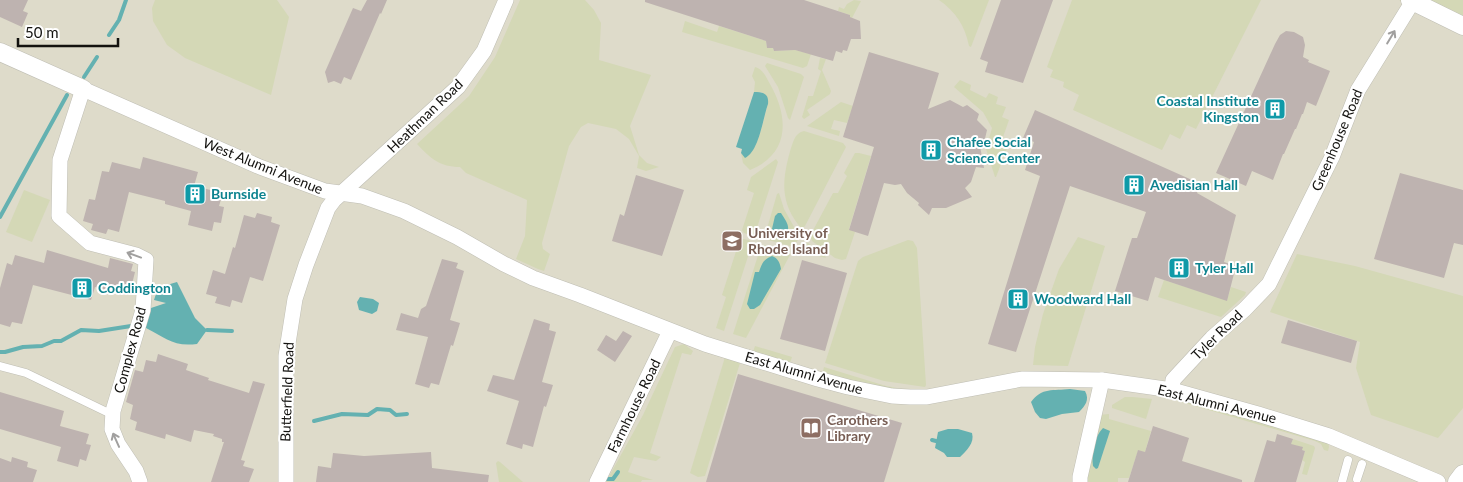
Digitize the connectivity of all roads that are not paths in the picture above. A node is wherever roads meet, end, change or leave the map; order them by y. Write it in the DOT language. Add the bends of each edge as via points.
graph roads {
  1 [pos="506,0"];
  2 [pos="1412,1"];
  3 [pos="1463,26"];
  4 [pos="0,52"];
  5 [pos="83,89"];
  6 [pos="341,194"];
  7 [pos="1269,284"];
  8 [pos="638,319"];
  9 [pos="670,331"];
  10 [pos="0,366"];
  11 [pos="1102,380"];
  12 [pos="1172,390"];
  13 [pos="113,415"];
  14 [pos="1348,460"];
  15 [pos="1362,464"];
  16 [pos="1463,474"];
  17 [pos="1357,479"];
  18 [pos="140,482"];
  19 [pos="286,482"];
  20 [pos="597,482"];
  21 [pos="1080,482"];
  22 [pos="1342,482"];
  23 [pos="1438,482"];
  24 [pos="1457,482"];
  1 -- 6 [label="street, Heathman Road" via="484,51 458,87"];
  2 -- 3 [label="street"];
  7 -- 2 [label="street, Greenhouse Road, one-way" via="1332,157 1358,90"];
  4 -- 5 [label="street, West Alumni Avenue"];
  5 -- 6 [label="street, West Alumni Avenue" via="254,165 321,190"];
  13 -- 5 [label="street, Complex Road, one-way" via="143,310 146,260 90,243 58,216 60,160"];
  6 -- 8 [label="street, West Alumni Avenue" via="362,196 404,211 518,272"];
  6 -- 19 [label="street, Butterfield Road" via="328,208 295,299 286,356"];
  7 -- 12 [label="street, Tyler Road" via="1173,380"];
  8 -- 9 [label="street, East Alumni Avenue"];
  9 -- 11 [label="street, East Alumni Avenue" via="809,376 892,396 927,397 1022,379"];
  9 -- 20 [label="street, Farmhouse Road"];
  10 -- 13 [label="lane" via="26,372"];
  11 -- 12 [label="street, East Alumni Avenue"];
  11 -- 21 [label="street"];
  12 -- 23 [label="street, East Alumni Avenue" via="1330,436"];
  18 -- 13 [label="street, Complex Road, one-way" via="112,430"];
  14 -- 22 [label="lane"];
  15 -- 17 [label="lane"];
  16 -- 24 [label="street"];
}
